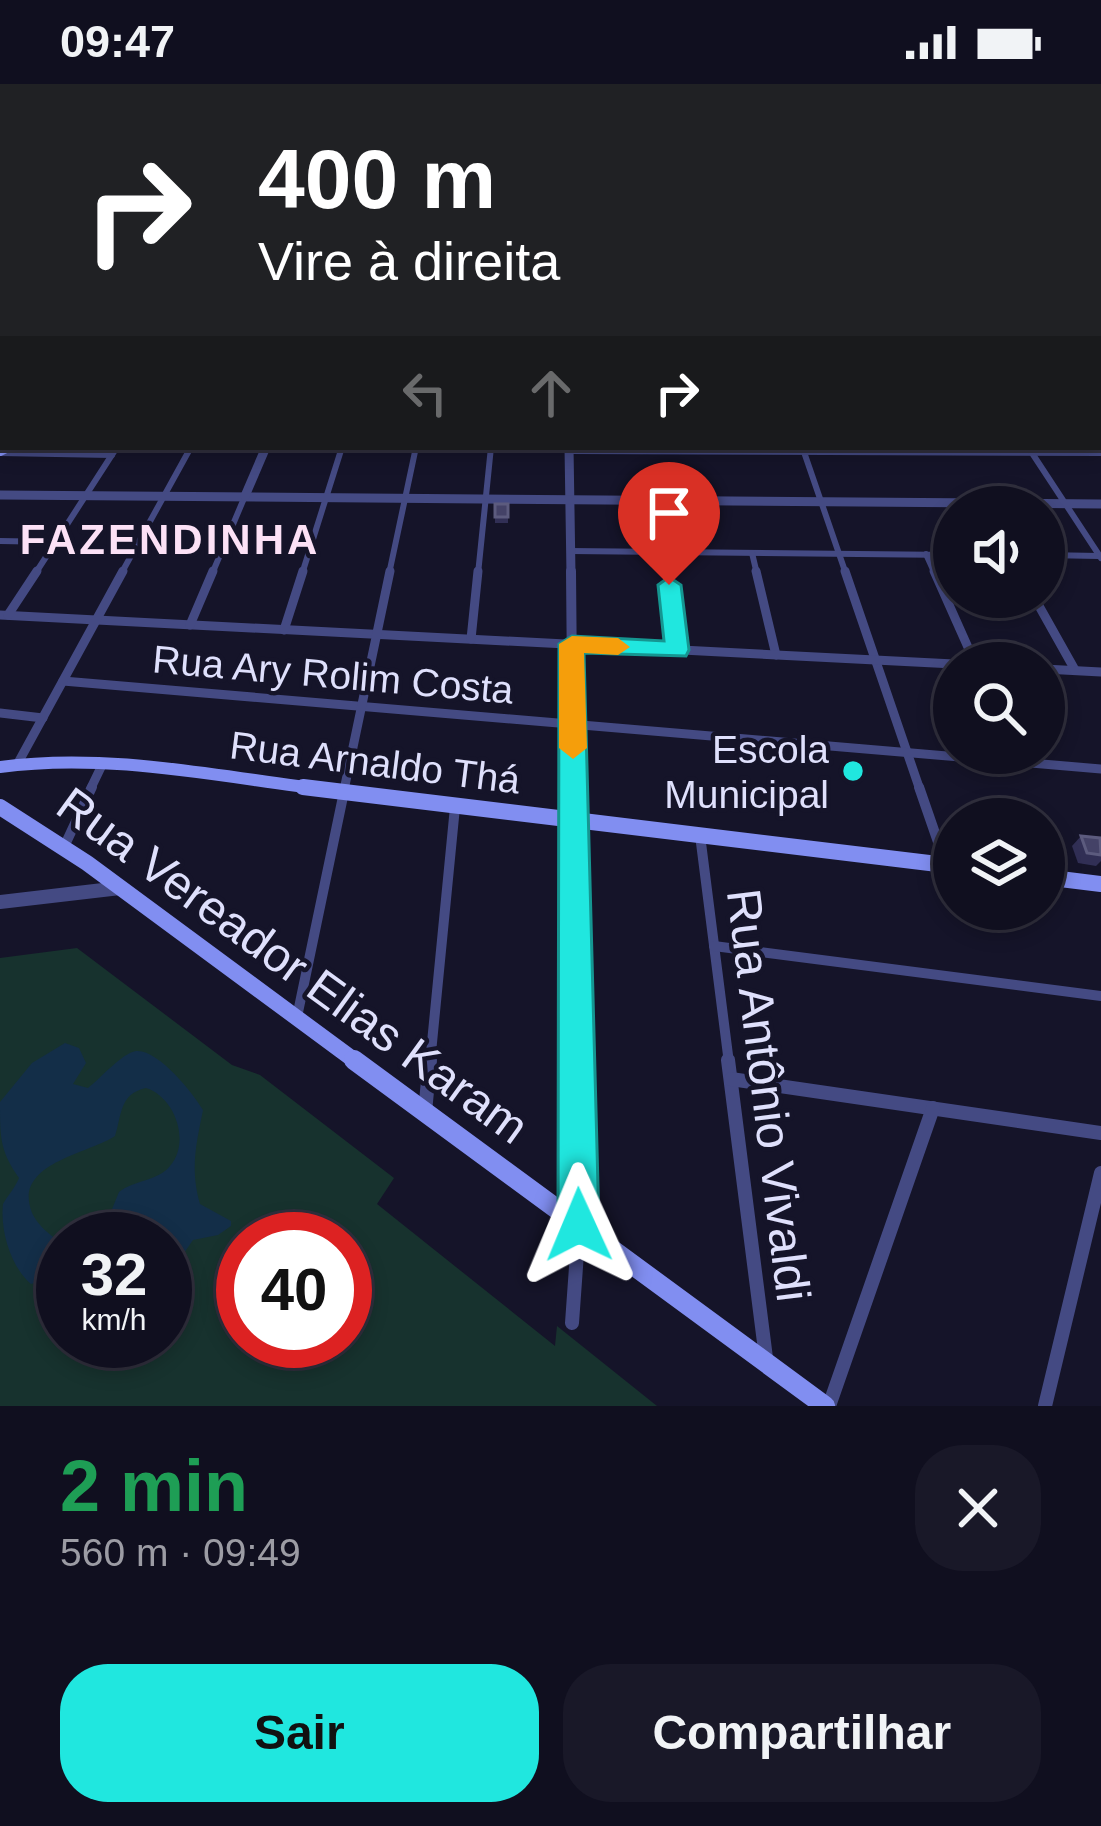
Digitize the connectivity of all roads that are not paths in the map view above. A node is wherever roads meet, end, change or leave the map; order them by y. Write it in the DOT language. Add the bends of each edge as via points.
graph roads {
  1 [pos="58,450"];
  2 [pos="189,450"];
  3 [pos="265,450"];
  4 [pos="341,450"];
  5 [pos="415,450"];
  6 [pos="491,450"];
  7 [pos="569,450"];
  8 [pos="764,450"];
  9 [pos="818,450"];
  10 [pos="898,450"];
  11 [pos="976,450"];
  12 [pos="1053,450"];
  13 [pos="115,451"];
  14 [pos="804,452"];
  15 [pos="1031,453"];
  16 [pos="1101,453"];
  17 [pos="1053,486"];
  18 [pos="4,494"];
  19 [pos="86,495"];
  20 [pos="165,495"];
  21 [pos="245,496"];
  22 [pos="326,497"];
  23 [pos="406,497"];
  24 [pos="486,498"];
  25 [pos="570,499"];
  26 [pos="821,501"];
  27 [pos="933,502"];
  28 [pos="1065,503"];
  29 [pos="1101,504"];
  30 [pos="0,541"];
  31 [pos="56,542"];
  32 [pos="570,551"];
  33 [pos="665,552"];
  34 [pos="752,553"];
  35 [pos="839,554"];
  36 [pos="926,554"];
  37 [pos="933,554"];
  38 [pos="1065,556"];
  39 [pos="1100,557"];
  40 [pos="4,615"];
  41 [pos="1046,618"];
  42 [pos="97,620"];
  43 [pos="190,625"];
  44 [pos="284,629"];
  45 [pos="377,634"];
  46 [pos="471,639"];
  47 [pos="966,642"];
  48 [pos="572,644"];
  49 [pos="677,650"];
  50 [pos="776,655"];
  51 [pos="875,660"];
  52 [pos="933,663"];
  53 [pos="1065,670"];
  54 [pos="1075,670"];
  55 [pos="1101,672"];
  56 [pos="63,681"];
  57 [pos="362,706"];
  58 [pos="0,713"];
  59 [pos="43,718"];
  60 [pos="572,724"];
  61 [pos="907,752"];
  62 [pos="103,763"];
  63 [pos="18,764"];
  64 [pos="0,767"];
  65 [pos="1101,769"];
  66 [pos="344,792"];
  67 [pos="0,806"];
  68 [pos="455,806"];
  69 [pos="574,820"];
  70 [pos="933,821"];
  71 [pos="700,836"];
  72 [pos="64,848"];
  73 [pos="87,863"];
  74 [pos="933,867"];
  75 [pos="1065,880"];
  76 [pos="1101,884"];
  77 [pos="120,888"];
  78 [pos="52,894"];
  79 [pos="0,902"];
  80 [pos="714,946"];
  81 [pos="1101,996"];
  82 [pos="297,1018"];
  83 [pos="731,1079"];
  84 [pos="933,1108"];
  85 [pos="425,1112"];
  86 [pos="1101,1133"];
  87 [pos="1101,1173"];
  88 [pos="579,1225"];
  89 [pos="572,1324"];
  90 [pos="766,1363"];
  91 [pos="827,1406"];
  92 [pos="1045,1406"];
  1 -- 13 [label="street"];
  2 -- 20 [label="street"];
  3 -- 21 [label="street"];
  4 -- 22 [label="street"];
  5 -- 23 [label="street"];
  6 -- 24 [label="street"];
  7 -- 25 [label="street"];
  8 -- 14 [label="street"];
  9 -- 10 [label="street"];
  9 -- 14 [label="street"];
  10 -- 11 [label="street"];
  11 -- 15 [label="street"];
  12 -- 15 [label="street"];
  12 -- 16 [label="street"];
  13 -- 19 [label="street"];
  14 -- 26 [label="street"];
  15 -- 17 [label="street"];
  18 -- 19 [label="street"];
  19 -- 20 [label="street"];
  19 -- 31 [label="street"];
  20 -- 21 [label="street"];
  20 -- 42 [label="street"];
  21 -- 22 [label="street"];
  21 -- 43 [label="street"];
  22 -- 23 [label="street"];
  22 -- 44 [label="street"];
  23 -- 24 [label="street"];
  23 -- 45 [label="street"];
  24 -- 25 [label="street"];
  24 -- 46 [label="street"];
  25 -- 26 [label="street"];
  25 -- 32 [label="street"];
  26 -- 27 [label="street"];
  26 -- 35 [label="street"];
  28 -- 29 [label="street"];
  28 -- 39 [label="street"];
  30 -- 31 [label="street"];
  31 -- 40 [label="street"];
  32 -- 33 [label="street"];
  32 -- 48 [label="street"];
  33 -- 34 [label="street"];
  33 -- 49 [label="street"];
  34 -- 35 [label="street"];
  34 -- 50 [label="street"];
  35 -- 36 [label="street"];
  35 -- 51 [label="street"];
  36 -- 37 [label="street"];
  36 -- 47 [label="street"];
  38 -- 39 [label="street"];
  40 -- 42 [label="street"];
  41 -- 54 [label="street"];
  42 -- 43 [label="street"];
  42 -- 56 [label="street"];
  43 -- 44 [label="street"];
  44 -- 45 [label="street"];
  45 -- 46 [label="street"];
  45 -- 57 [label="street"];
  46 -- 48 [label="street"];
  48 -- 49 [label="street"];
  48 -- 60 [label="street"];
  49 -- 50 [label="street"];
  50 -- 51 [label="street"];
  51 -- 52 [label="street"];
  51 -- 61 [label="street"];
  53 -- 54 [label="street"];
  54 -- 55 [label="street"];
  56 -- 57 [label="street, Rua Ary Rolim Costa"];
  56 -- 59 [label="street"];
  57 -- 60 [label="street, Rua Ary Rolim Costa"];
  57 -- 66 [label="street"];
  58 -- 59 [label="street"];
  59 -- 63 [label="street"];
  60 -- 61 [label="street, Rua Ary Rolim Costa"];
  60 -- 69 [label="street"];
  61 -- 65 [label="street, Rua Ary Rolim Costa"];
  61 -- 70 [label="street"];
  62 -- 63 [label="main road, Rua Arnaldo Thá"];
  62 -- 66 [label="main road, Rua Arnaldo Thá"];
  62 -- 72 [label="street"];
  63 -- 64 [label="main road, Rua Arnaldo Thá"];
  66 -- 68 [label="main road, Rua Arnaldo Thá"];
  66 -- 82 [label="street"];
  67 -- 72 [label="main road, Rua Vereador Elias Karam"];
  68 -- 69 [label="main road, Rua Arnaldo Thá"];
  68 -- 85 [label="street"];
  69 -- 71 [label="main road, Rua Arnaldo Thá"];
  69 -- 88 [label="street"];
  71 -- 74 [label="main road, Rua Arnaldo Thá"];
  71 -- 80 [label="street, Rua Antônio Vivaldi"];
  72 -- 73 [label="main road, Rua Vereador Elias Karam"];
  73 -- 77 [label="main road, Rua Vereador Elias Karam"];
  73 -- 78 [label="street" via="79,882"];
  75 -- 76 [label="main road"];
  77 -- 78 [label="street"];
  77 -- 82 [label="main road, Rua Vereador Elias Karam"];
  78 -- 79 [label="street"];
  80 -- 81 [label="street"];
  80 -- 83 [label="street, Rua Antônio Vivaldi"];
  82 -- 85 [label="main road, Rua Vereador Elias Karam"];
  83 -- 84 [label="street"];
  83 -- 90 [label="street, Rua Antônio Vivaldi"];
  84 -- 86 [label="street"];
  84 -- 91 [label="street"];
  85 -- 88 [label="main road, Rua Vereador Elias Karam"];
  87 -- 92 [label="street"];
  88 -- 89 [label="street"];
  88 -- 90 [label="main road, Rua Vereador Elias Karam"];
  90 -- 91 [label="main road, Rua Vereador Elias Karam"];
}
